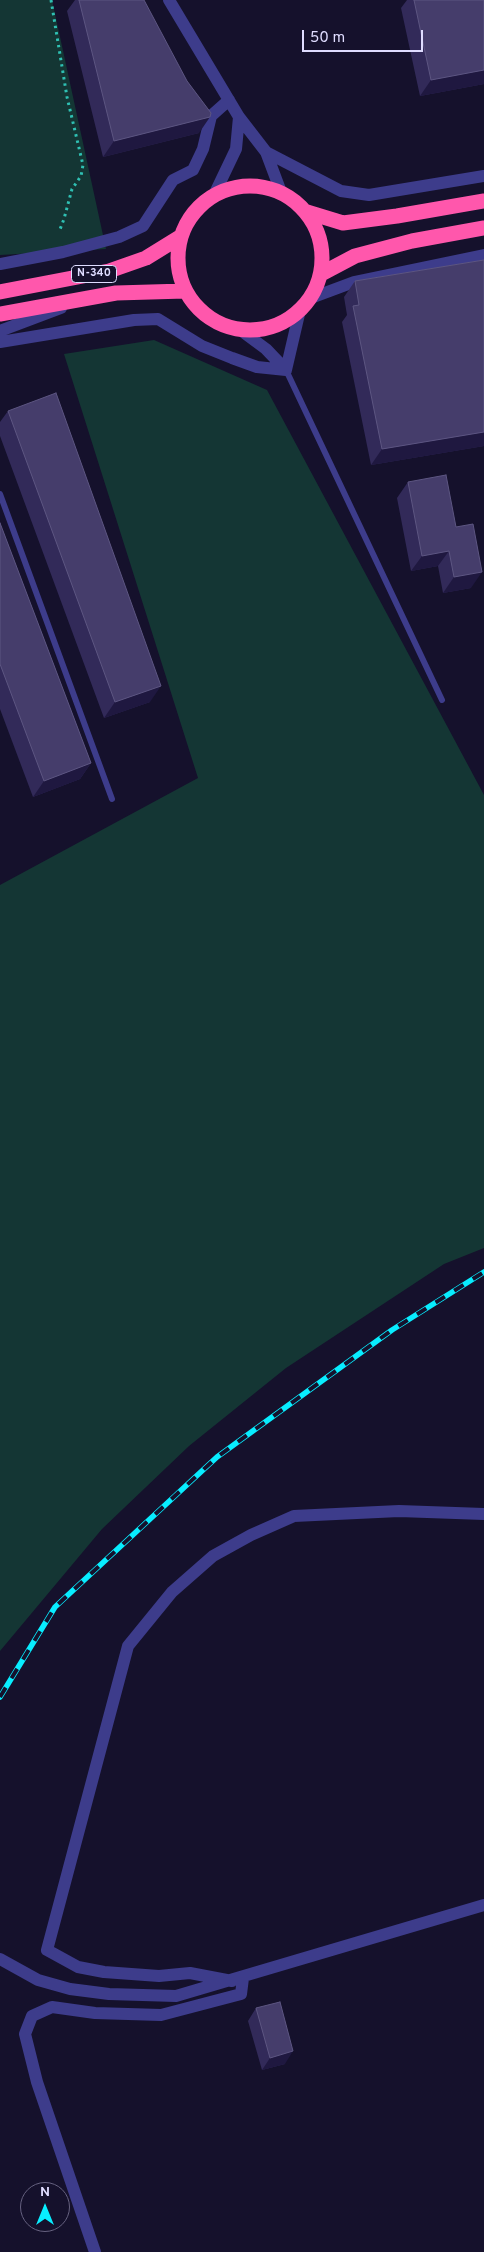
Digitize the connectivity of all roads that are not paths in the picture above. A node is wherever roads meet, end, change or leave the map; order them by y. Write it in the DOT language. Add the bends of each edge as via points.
graph roads {
  1 [pos="169,0"];
  2 [pos="229,100"];
  3 [pos="238,117"];
  4 [pos="266,152"];
  5 [pos="484,176"];
  6 [pos="280,192"];
  7 [pos="214,195"];
  8 [pos="484,201"];
  9 [pos="307,212"];
  10 [pos="484,228"];
  11 [pos="180,237"];
  12 [pos="484,255"];
  13 [pos="0,264"];
  14 [pos="321,274"];
  15 [pos="186,291"];
  16 [pos="0,292"];
  17 [pos="310,298"];
  18 [pos="82,299"];
  19 [pos="300,310"];
  20 [pos="0,314"];
  21 [pos="238,329"];
  22 [pos="0,331"];
  23 [pos="0,342"];
  24 [pos="286,370"];
  25 [pos="0,494"];
  26 [pos="442,700"];
  27 [pos="112,799"];
  28 [pos="484,1514"];
  29 [pos="484,1905"];
  30 [pos="0,1959"];
  31 [pos="237,1979"];
  32 [pos="95,2252"];
  1 -- 2 [label="street"];
  2 -- 3 [label="street"];
  2 -- 13 [label="street" via="211,116 204,149 193,170 173,180 144,226 119,237 63,252"];
  3 -- 4 [label="street"];
  3 -- 7 [label="street" via="236,149"];
  4 -- 5 [label="street" via="341,190 369,195"];
  4 -- 6 [label="street"];
  6 -- 7 [label="highway" via="261,186 241,186"];
  6 -- 9 [label="highway"];
  7 -- 11 [label="highway" via="190,217"];
  8 -- 9 [label="highway" via="343,223"];
  9 -- 14 [label="highway" via="320,237"];
  10 -- 14 [label="highway" via="412,241 355,256"];
  11 -- 15 [label="highway" via="180,277"];
  11 -- 16 [label="highway, N-340" via="146,258 109,271"];
  12 -- 17 [label="street" via="354,282"];
  14 -- 17 [label="highway"];
  15 -- 18 [label="highway, N-340" via="116,293"];
  15 -- 21 [label="highway" via="194,304 212,319"];
  17 -- 19 [label="highway"];
  18 -- 20 [label="highway, N-340"];
  18 -- 22 [label="street"];
  19 -- 21 [label="highway" via="272,327"];
  19 -- 24 [label="street"];
  21 -- 24 [label="street" via="266,349"];
  23 -- 24 [label="street" via="158,319 202,346 232,358 257,367"];
  24 -- 26 [label="lane"];
  25 -- 27 [label="lane"];
  28 -- 31 [label="street" via="399,1511 294,1516 213,1556 172,1592 128,1646 47,1950 78,1967 104,1972 159,1976 190,1973"];
  29 -- 31 [label="street"];
  30 -- 31 [label="street" via="38,1980 70,1989 109,1994 176,1996"];
  31 -- 32 [label="street" via="241,1994 161,2015 95,2013 52,2006 32,2016 25,2034 37,2082"];
}
